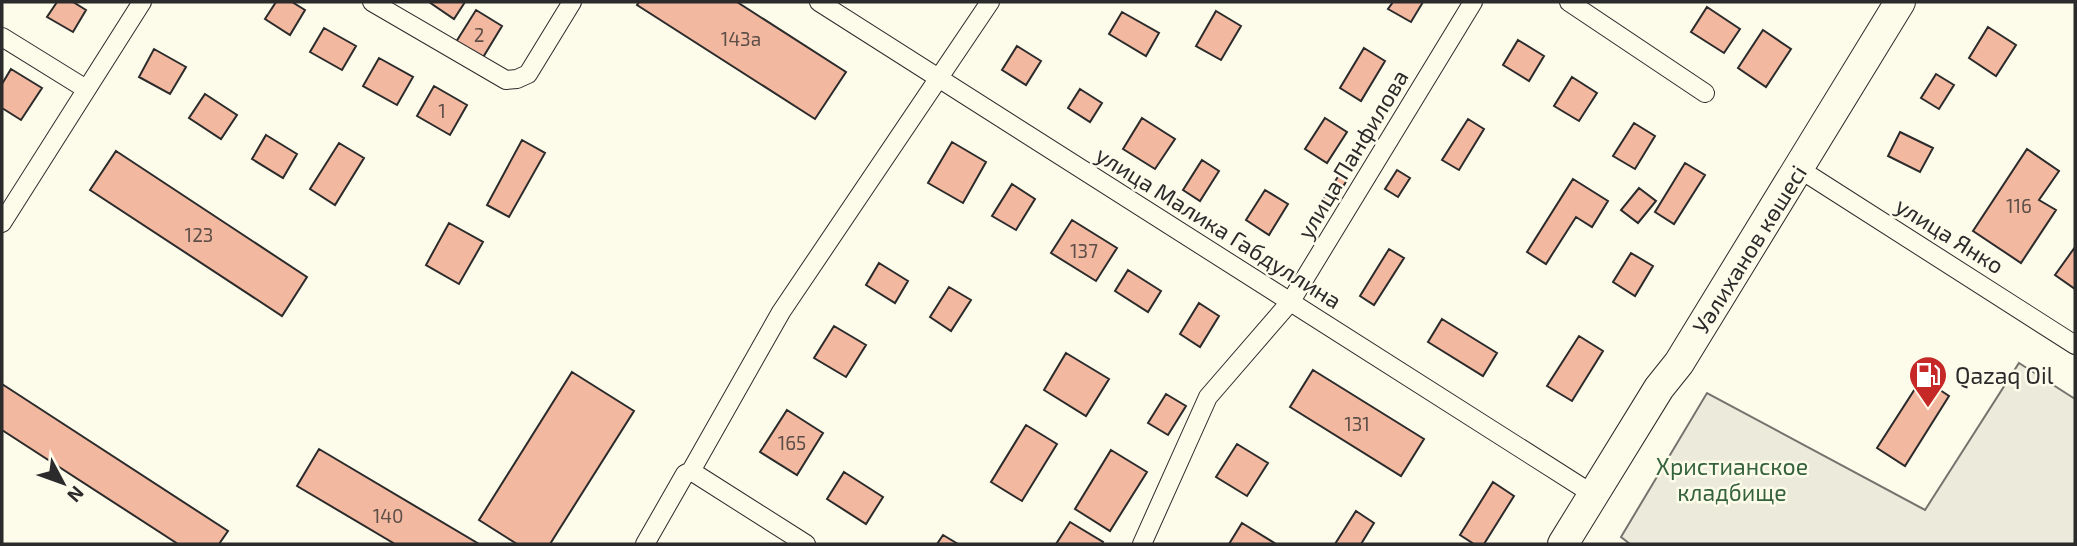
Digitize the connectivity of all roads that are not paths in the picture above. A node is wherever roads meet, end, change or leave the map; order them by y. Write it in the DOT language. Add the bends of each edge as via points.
graph roads {
  1 [pos="142,2"];
  2 [pos="372,2"];
  3 [pos="572,2"];
  4 [pos="819,2"];
  5 [pos="990,2"];
  6 [pos="1473,2"];
  7 [pos="1569,2"];
  8 [pos="1900,2"];
  9 [pos="2,37"];
  10 [pos="939,78"];
  11 [pos="86,89"];
  12 [pos="1705,93"];
  13 [pos="1798,168"];
  14 [pos="2,223"];
  15 [pos="1291,301"];
  16 [pos="2075,345"];
  17 [pos="1679,363"];
  18 [pos="691,471"];
  19 [pos="1594,495"];
  20 [pos="645,544"];
  21 [pos="806,544"];
  22 [pos="1142,544"];
  23 [pos="1563,544"];
  24 [pos="1574,544"];
  1 -- 11 [label="street"];
  2 -- 3 [label="street" via="506,80 528,74"];
  4 -- 10 [label="street, улица Малика Габдуллина"];
  5 -- 10 [label="street"];
  6 -- 15 [label="street, улица Панфилова"];
  7 -- 12 [label="street"];
  8 -- 13 [label="highway, Уәлиханов көшесі"];
  9 -- 11 [label="street"];
  10 -- 15 [label="street, улица Малика Габдуллина"];
  10 -- 18 [label="street" via="781,312"];
  11 -- 14 [label="street"];
  13 -- 16 [label="street, улица Янко"];
  13 -- 17 [label="highway, Уәлиханов көшесі"];
  15 -- 19 [label="street, улица Малика Габдуллина"];
  15 -- 22 [label="street, улица Панфилова" via="1208,397"];
  17 -- 19 [label="highway, Уәлиханов көшесі"];
  17 -- 24 [label="highway" via="1667,395"];
  18 -- 20 [label="street"];
  18 -- 21 [label="street"];
  19 -- 23 [label="highway, Уәлиханов көшесі"];
}
